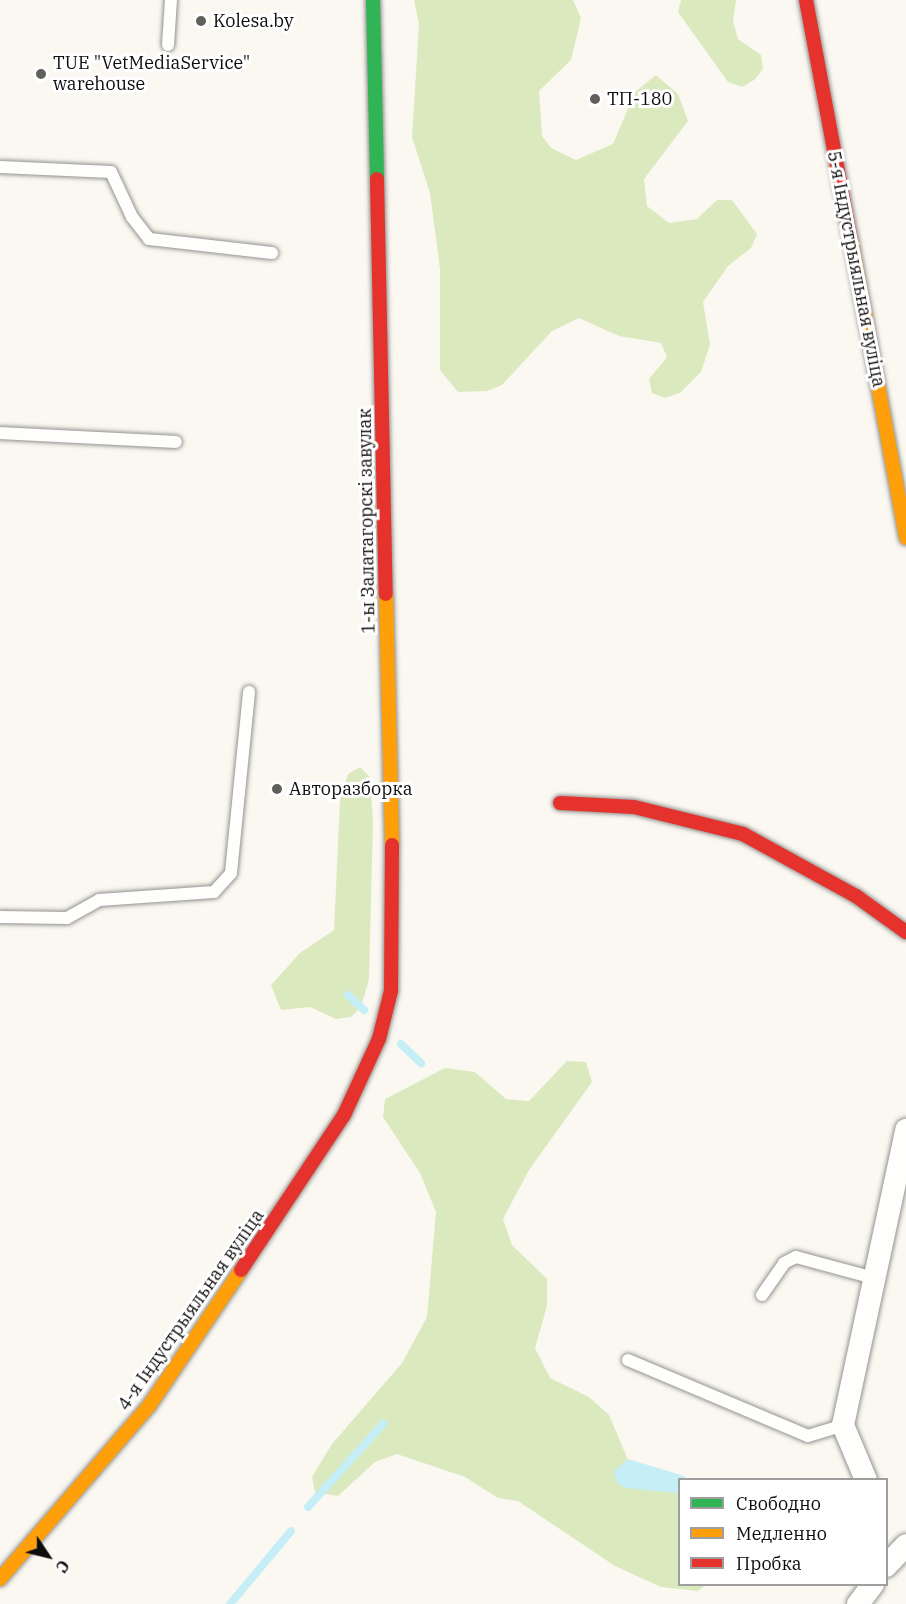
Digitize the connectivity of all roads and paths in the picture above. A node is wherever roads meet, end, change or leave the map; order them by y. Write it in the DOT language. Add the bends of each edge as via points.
graph roads {
  1 [pos="171,0"];
  2 [pos="372,0"];
  3 [pos="806,0"];
  4 [pos="168,45"];
  5 [pos="0,167"];
  6 [pos="272,253"];
  7 [pos="0,433"];
  8 [pos="176,441"];
  9 [pos="906,538"];
  10 [pos="249,692"];
  11 [pos="560,803"];
  12 [pos="0,917"];
  13 [pos="906,932"];
  14 [pos="379,1039"];
  15 [pos="906,1130"];
  16 [pos="874,1278"];
  17 [pos="762,1295"];
  18 [pos="628,1360"];
  19 [pos="843,1425"];
  20 [pos="866,1478"];
  21 [pos="906,1545"];
  22 [pos="888,1562"];
  23 [pos="0,1579"];
  24 [pos="872,1586"];
  25 [pos="858,1604"];
  1 -- 4 [label="lane"];
  2 -- 14 [label="street, 1-ы Залатагорскі завулак" via="393,890 391,991"];
  3 -- 9 [label="street, 5-я Індустрыяльная вуліца"];
  5 -- 6 [label="lane" via="111,172 132,217 149,239"];
  7 -- 8 [label="lane"];
  10 -- 12 [label="lane" via="231,873 214,891 99,900 67,918"];
  11 -- 13 [label="street" via="634,807 743,834 856,896"];
  14 -- 23 [label="street, 4-я Індустрыяльная вуліца" via="344,1114 149,1406"];
  15 -- 16 [label="street"];
  16 -- 17 [label="lane" via="796,1257 784,1263"];
  16 -- 19 [label="street"];
  18 -- 19 [label="lane" via="808,1436"];
  19 -- 20 [label="street"];
  21 -- 22 [label="street"];
  24 -- 25 [label="street"];
}
